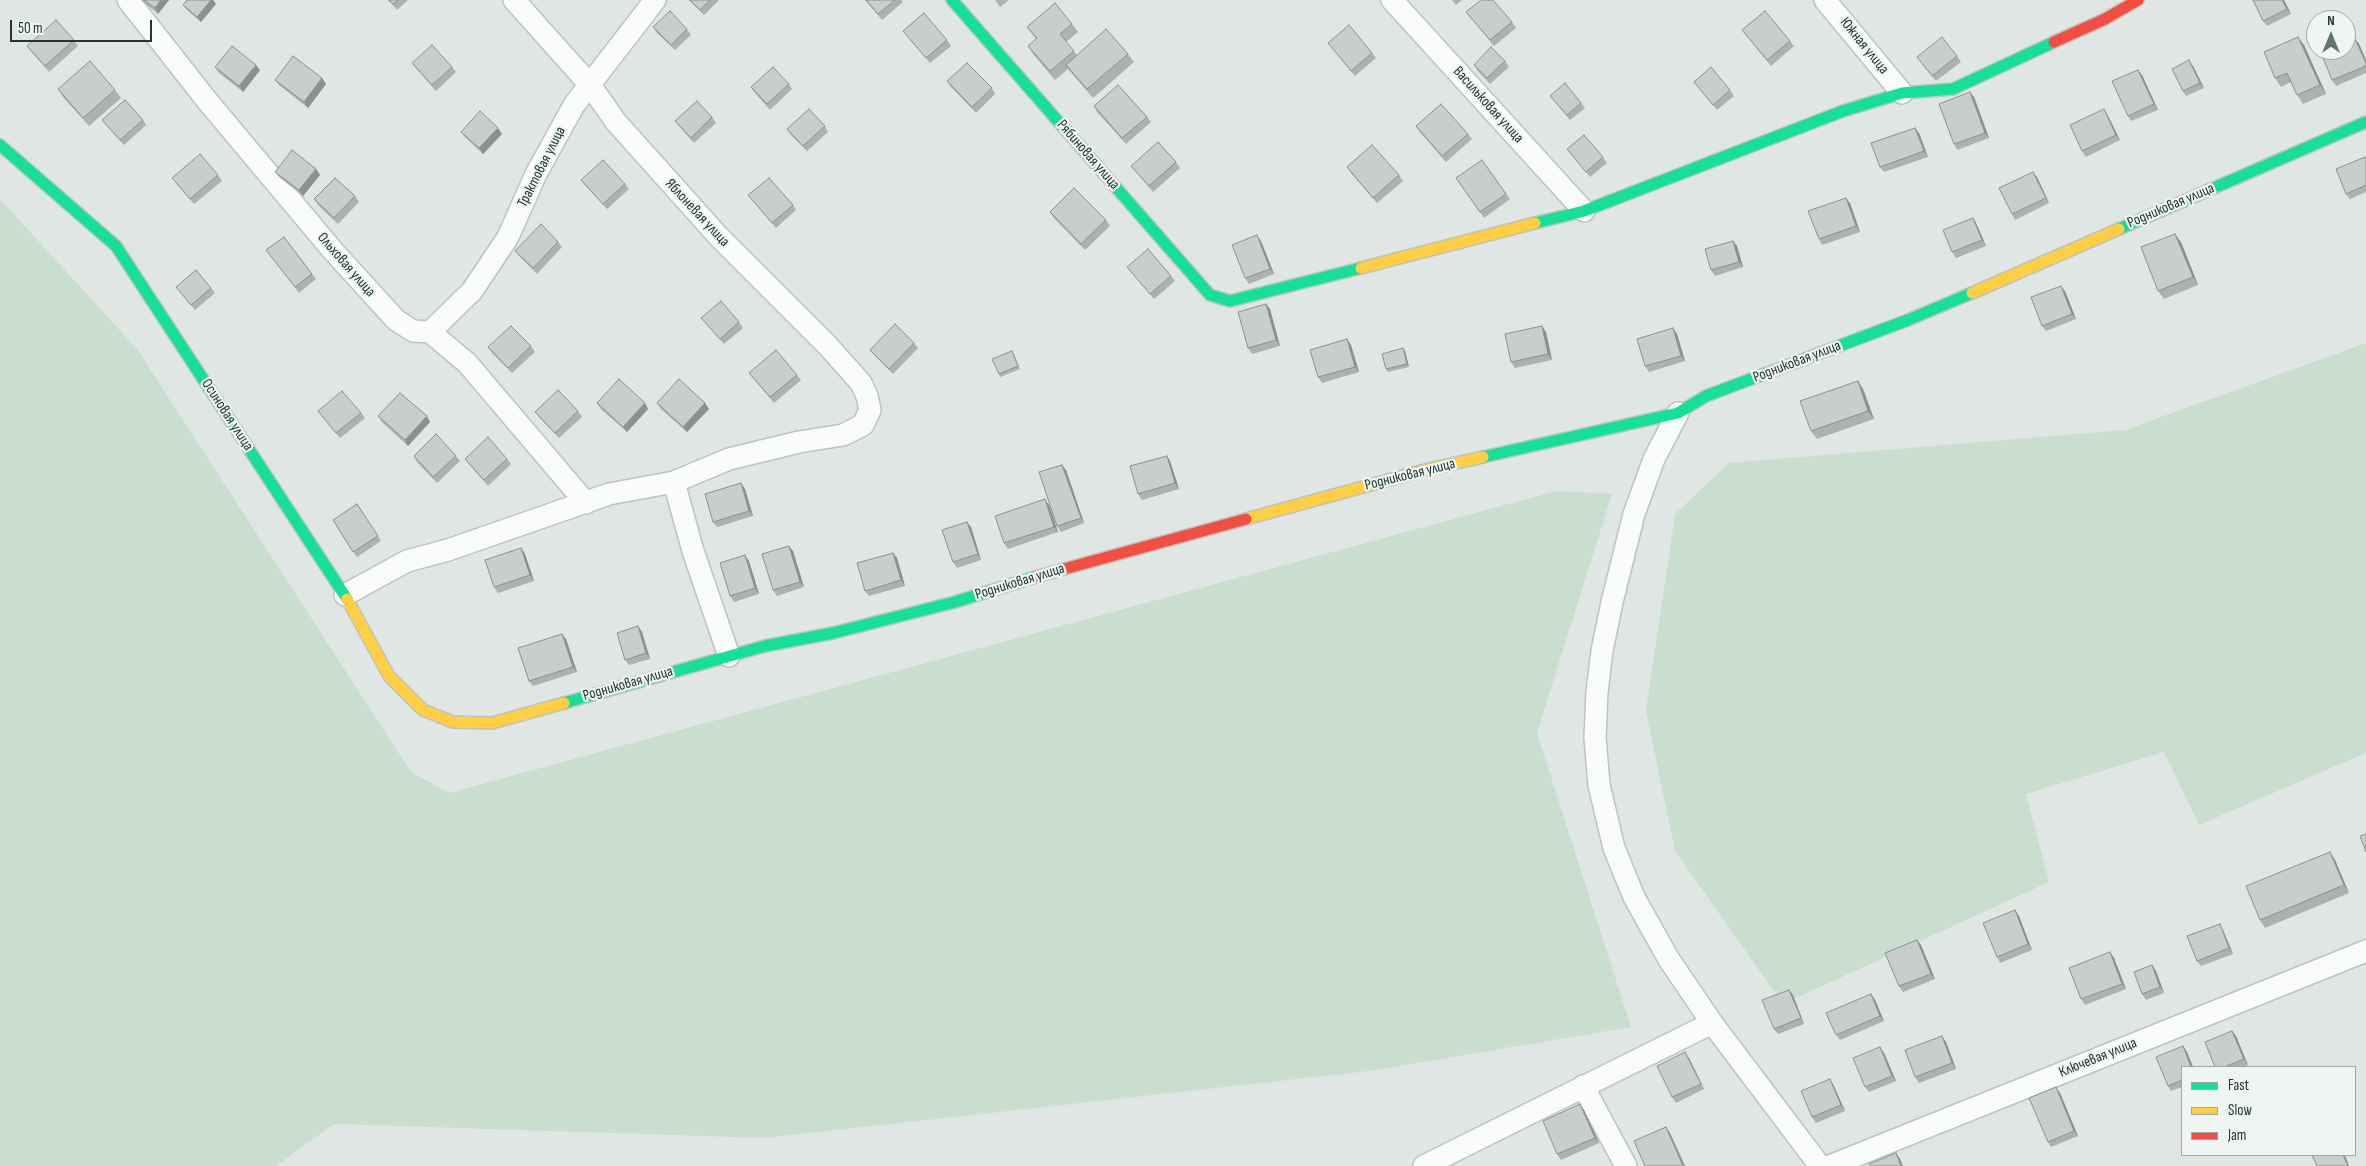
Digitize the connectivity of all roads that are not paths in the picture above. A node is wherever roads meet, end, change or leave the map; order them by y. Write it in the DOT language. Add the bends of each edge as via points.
graph roads {
  1 [pos="128,0"];
  2 [pos="514,0"];
  3 [pos="655,0"];
  4 [pos="952,0"];
  5 [pos="1392,0"];
  6 [pos="1825,0"];
  7 [pos="2138,0"];
  8 [pos="590,85"];
  9 [pos="1902,93"];
  10 [pos="2366,122"];
  11 [pos="0,145"];
  12 [pos="1584,211"];
  13 [pos="430,332"];
  14 [pos="1678,413"];
  15 [pos="674,482"];
  16 [pos="586,503"];
  17 [pos="345,595"];
  18 [pos="729,656"];
  19 [pos="423,710"];
  20 [pos="2366,951"];
  21 [pos="1712,1023"];
  22 [pos="1583,1086"];
  23 [pos="1424,1166"];
  24 [pos="1626,1166"];
  25 [pos="1820,1166"];
  26 [pos="1830,1166"];
  1 -- 13 [label="street, Ольховая улица" via="334,252 396,320 413,331"];
  2 -- 8 [label="street, Яблоневая улица"];
  3 -- 8 [label="street, Трактовая улица"];
  4 -- 12 [label="street, Рябиновая улица" via="1210,295 1230,301"];
  5 -- 12 [label="street, Васильковая улица"];
  6 -- 9 [label="street, Южная улица"];
  7 -- 9 [label="street" via="1953,89"];
  8 -- 13 [label="street, Трактовая улица" via="574,105 536,174 508,237 472,291"];
  8 -- 15 [label="street, Яблоневая улица" via="616,122 712,230 861,383 870,410 863,425 843,435 730,459"];
  9 -- 12 [label="street" via="1843,111"];
  10 -- 14 [label="street, Родниковая улица" via="1908,320 1706,396"];
  11 -- 17 [label="street, Осиновая улица" via="116,246"];
  13 -- 16 [label="street, Ольховая улица" via="467,363"];
  14 -- 18 [label="street, Родниковая улица" via="1425,470 1070,566 955,602 833,634"];
  14 -- 21 [label="street" via="1654,459 1634,514 1602,651 1595,738 1599,785 1614,848 1634,897 1668,958"];
  15 -- 16 [label="street" via="609,494"];
  15 -- 18 [label="street" via="693,551"];
  16 -- 17 [label="street" via="407,561"];
  17 -- 19 [label="street, Осиновая улица" via="388,676"];
  18 -- 19 [label="street, Родниковая улица" via="492,723 453,722"];
  20 -- 26 [label="street, Ключевая улица"];
  21 -- 22 [label="street"];
  21 -- 25 [label="street"];
  22 -- 23 [label="street"];
  22 -- 24 [label="street"];
}
